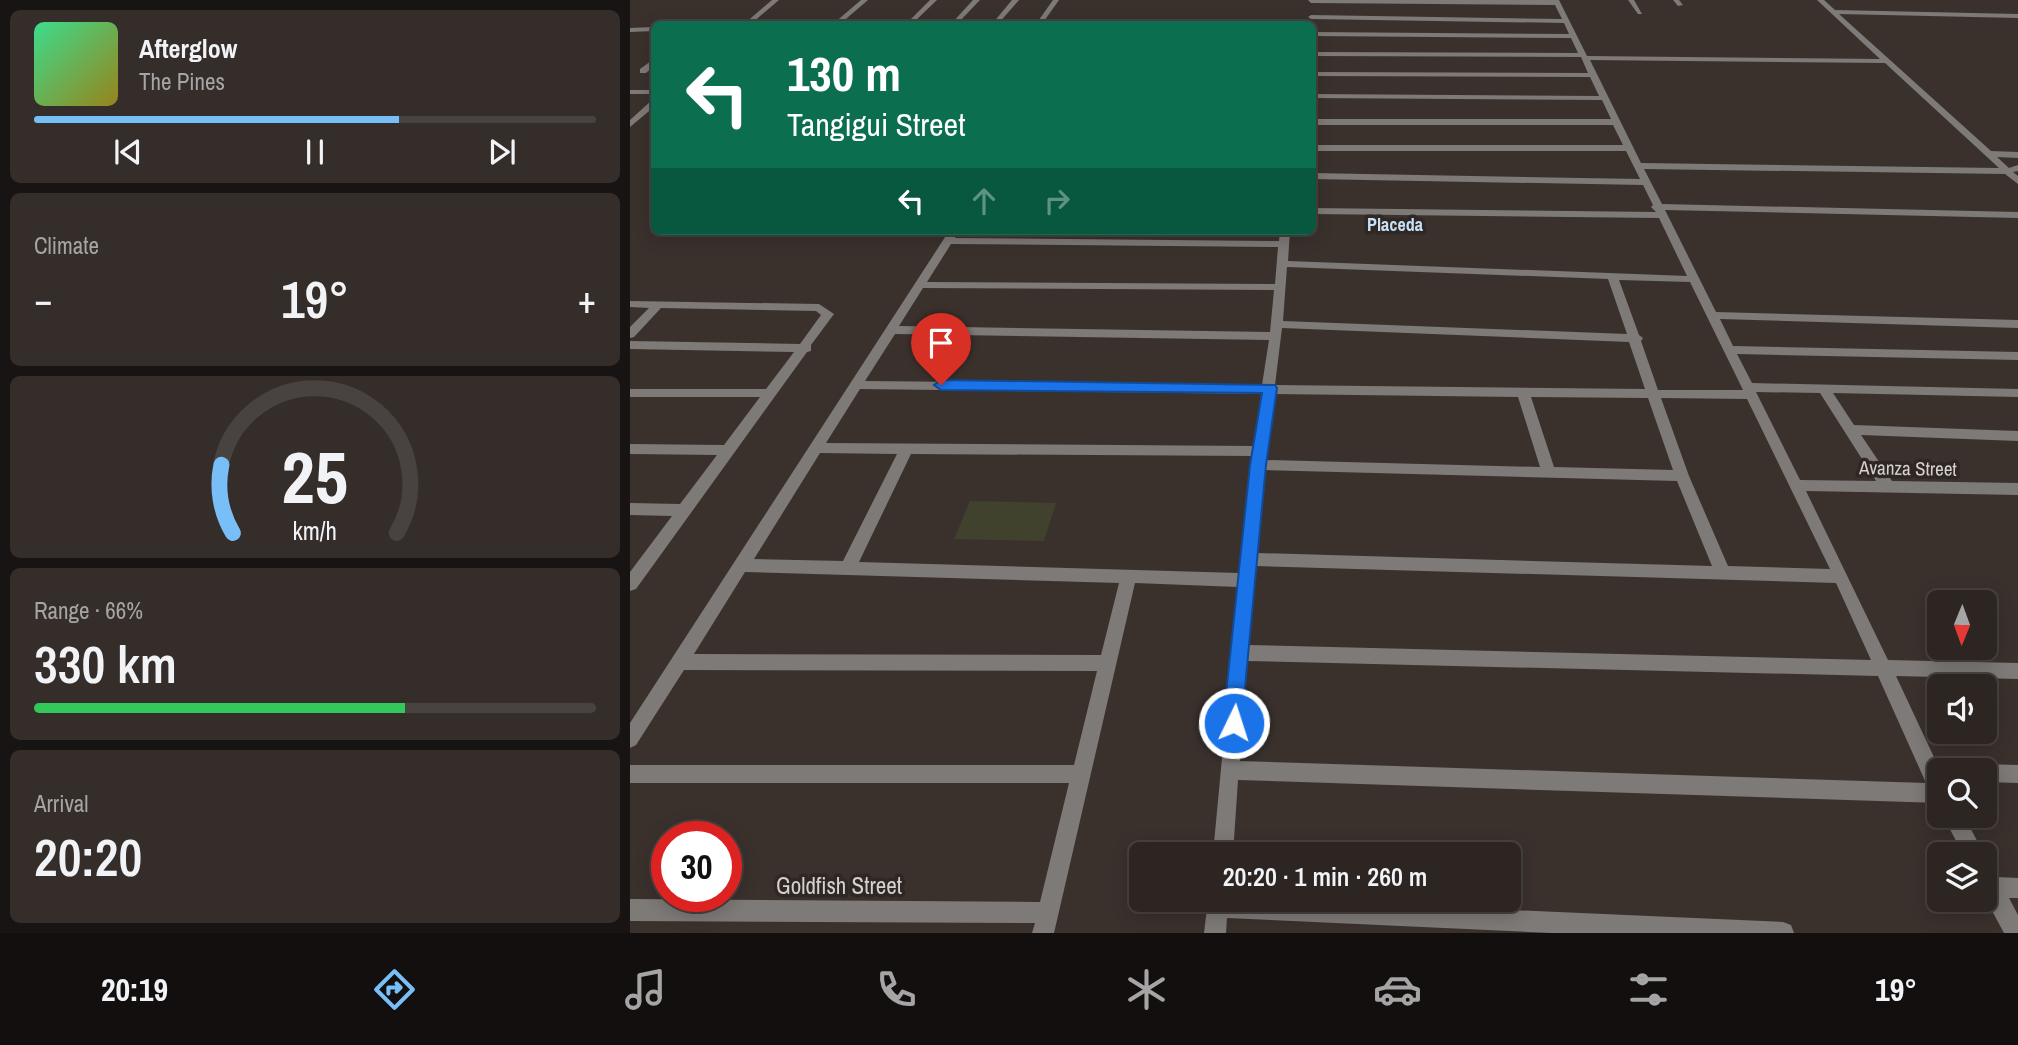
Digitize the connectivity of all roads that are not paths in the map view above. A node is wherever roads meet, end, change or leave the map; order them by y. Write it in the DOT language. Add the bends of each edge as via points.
graph roads {
  1 [pos="776,0"];
  2 [pos="865,0"];
  3 [pos="934,0"];
  4 [pos="977,0"];
  5 [pos="1016,0"];
  6 [pos="1056,0"];
  7 [pos="1631,0"];
  8 [pos="1820,0"];
  9 [pos="1311,1"];
  10 [pos="1557,2"];
  11 [pos="1832,12"];
  12 [pos="1640,13"];
  13 [pos="2018,16"];
  14 [pos="751,21"];
  15 [pos="840,21"];
  16 [pos="912,21"];
  17 [pos="957,21"];
  18 [pos="998,21"];
  19 [pos="1041,21"];
  20 [pos="1310,21"];
  21 [pos="1565,21"];
  22 [pos="651,29"];
  23 [pos="630,30"];
  24 [pos="1316,34"];
  25 [pos="1573,36"];
  26 [pos="1316,54"];
  27 [pos="1585,57"];
  28 [pos="1885,61"];
  29 [pos="651,65"];
  30 [pos="643,71"];
  31 [pos="1316,74"];
  32 [pos="1594,75"];
  33 [pos="630,92"];
  34 [pos="651,92"];
  35 [pos="1316,96"];
  36 [pos="1605,98"];
  37 [pos="651,106"];
  38 [pos="1316,122"];
  39 [pos="1616,122"];
  40 [pos="630,124"];
  41 [pos="1316,148"];
  42 [pos="1627,148"];
  43 [pos="1990,154"];
  44 [pos="2018,155"];
  45 [pos="1638,166"];
  46 [pos="2018,168"];
  47 [pos="2006,171"];
  48 [pos="1316,176"];
  49 [pos="2018,181"];
  50 [pos="1645,182"];
  51 [pos="1316,211"];
  52 [pos="1658,211"];
  53 [pos="2018,215"];
  54 [pos="951,236"];
  55 [pos="1284,238"];
  56 [pos="1281,264"];
  57 [pos="1612,275"];
  58 [pos="1692,279"];
  59 [pos="919,285"];
  60 [pos="1280,287"];
  61 [pos="630,304"];
  62 [pos="658,305"];
  63 [pos="1711,315"];
  64 [pos="2018,324"];
  65 [pos="891,330"];
  66 [pos="1277,330"];
  67 [pos="630,334"];
  68 [pos="1637,338"];
  69 [pos="630,345"];
  70 [pos="807,348"];
  71 [pos="1729,350"];
  72 [pos="2018,356"];
  73 [pos="859,385"];
  74 [pos="1270,388"];
  75 [pos="1825,390"];
  76 [pos="1749,391"];
  77 [pos="630,393"];
  78 [pos="770,393"];
  79 [pos="2018,393"];
  80 [pos="1524,394"];
  81 [pos="1655,395"];
  82 [pos="1851,430"];
  83 [pos="2018,436"];
  84 [pos="817,448"];
  85 [pos="630,449"];
  86 [pos="728,450"];
  87 [pos="906,450"];
  88 [pos="1259,458"];
  89 [pos="1549,473"];
  90 [pos="1682,476"];
  91 [pos="1797,485"];
  92 [pos="1888,486"];
  93 [pos="2018,489"];
  94 [pos="630,509"];
  95 [pos="685,510"];
  96 [pos="1248,559"];
  97 [pos="740,565"];
  98 [pos="848,568"];
  99 [pos="1723,573"];
  100 [pos="1129,576"];
  101 [pos="1841,576"];
  102 [pos="1246,580"];
  103 [pos="631,581"];
  104 [pos="1238,653"];
  105 [pos="677,662"];
  106 [pos="1108,663"];
  107 [pos="1881,668"];
  108 [pos="2018,671"];
  109 [pos="630,739"];
  110 [pos="1927,758"];
  111 [pos="1231,770"];
  112 [pos="1997,773"];
  113 [pos="630,774"];
  114 [pos="1083,774"];
  115 [pos="2018,774"];
  116 [pos="1927,792"];
  117 [pos="1224,842"];
  118 [pos="1997,882"];
  119 [pos="2018,888"];
  120 [pos="1997,897"];
  121 [pos="630,910"];
  122 [pos="1217,912"];
  123 [pos="1374,912"];
  124 [pos="1045,923"];
  125 [pos="1215,933"];
  126 [pos="1783,933"];
  127 [pos="2016,933"];
  1 -- 14 [label="street"];
  2 -- 15 [label="street"];
  3 -- 16 [label="street"];
  4 -- 17 [label="street"];
  5 -- 18 [label="street"];
  6 -- 19 [label="street"];
  7 -- 12 [label="street"];
  8 -- 11 [label="street"];
  9 -- 10 [label="street"];
  9 -- 20 [label="street"];
  10 -- 21 [label="street"];
  11 -- 13 [label="street"];
  11 -- 28 [label="street"];
  20 -- 21 [label="street"];
  21 -- 25 [label="street"];
  22 -- 23 [label="street"];
  24 -- 25 [label="street"];
  25 -- 27 [label="street"];
  26 -- 27 [label="street"];
  27 -- 28 [label="street"];
  27 -- 32 [label="street"];
  28 -- 43 [label="street"];
  29 -- 30 [label="street"];
  31 -- 32 [label="street"];
  32 -- 36 [label="street"];
  33 -- 34 [label="street"];
  35 -- 36 [label="street"];
  36 -- 39 [label="street"];
  37 -- 40 [label="street"];
  38 -- 39 [label="street"];
  39 -- 42 [label="street"];
  41 -- 42 [label="street"];
  42 -- 45 [label="street"];
  43 -- 44 [label="street"];
  43 -- 47 [label="street"];
  45 -- 47 [label="street"];
  45 -- 50 [label="street"];
  46 -- 47 [label="street"];
  47 -- 49 [label="street"];
  48 -- 50 [label="street"];
  50 -- 52 [label="street"];
  51 -- 52 [label="street"];
  52 -- 53 [label="street"];
  52 -- 58 [label="street"];
  54 -- 55 [label="street" via="1082,245"];
  54 -- 59 [label="street"];
  55 -- 56 [label="street"];
  56 -- 57 [label="street"];
  56 -- 60 [label="street"];
  57 -- 58 [label="street"];
  57 -- 68 [label="street"];
  58 -- 63 [label="street"];
  59 -- 60 [label="street"];
  59 -- 65 [label="street"];
  60 -- 66 [label="street"];
  61 -- 62 [label="street"];
  62 -- 67 [label="street"];
  62 -- 70 [label="street" via="826,311 827,319"];
  63 -- 64 [label="street"];
  63 -- 71 [label="street"];
  65 -- 66 [label="street"];
  65 -- 73 [label="street"];
  66 -- 68 [label="street"];
  66 -- 74 [label="street"];
  68 -- 81 [label="street"];
  69 -- 70 [label="street"];
  70 -- 78 [label="street"];
  71 -- 72 [label="street"];
  71 -- 76 [label="street"];
  73 -- 74 [label="street"];
  73 -- 84 [label="street"];
  74 -- 80 [label="street"];
  74 -- 88 [label="street"];
  75 -- 76 [label="street"];
  75 -- 79 [label="street"];
  75 -- 82 [label="street"];
  76 -- 81 [label="street"];
  76 -- 91 [label="street"];
  77 -- 78 [label="street"];
  78 -- 86 [label="street"];
  80 -- 81 [label="street"];
  80 -- 89 [label="street"];
  81 -- 90 [label="street"];
  82 -- 83 [label="street"];
  82 -- 92 [label="street"];
  84 -- 87 [label="street"];
  84 -- 97 [label="street"];
  85 -- 86 [label="street"];
  86 -- 95 [label="street"];
  87 -- 88 [label="street"];
  87 -- 98 [label="street"];
  88 -- 89 [label="street"];
  88 -- 96 [label="street"];
  89 -- 90 [label="street"];
  90 -- 99 [label="street"];
  91 -- 92 [label="street, Avanza Street"];
  91 -- 101 [label="street"];
  92 -- 93 [label="street, Avanza Street"];
  94 -- 95 [label="street"];
  95 -- 103 [label="street"];
  96 -- 99 [label="street"];
  96 -- 102 [label="street"];
  97 -- 98 [label="street"];
  97 -- 105 [label="street"];
  98 -- 100 [label="street"];
  99 -- 101 [label="street"];
  100 -- 102 [label="street"];
  100 -- 106 [label="street"];
  101 -- 107 [label="street"];
  102 -- 104 [label="street"];
  104 -- 107 [label="street"];
  104 -- 111 [label="street"];
  105 -- 106 [label="street"];
  105 -- 109 [label="street"];
  106 -- 114 [label="street"];
  107 -- 108 [label="street"];
  107 -- 110 [label="street"];
  111 -- 116 [label="street"];
  111 -- 117 [label="street"];
  112 -- 115 [label="street"];
  113 -- 114 [label="street"];
  114 -- 124 [label="street"];
  118 -- 119 [label="street"];
  120 -- 127 [label="street"];
  121 -- 124 [label="street, Goldfish Street"];
  122 -- 125 [label="street"];
  123 -- 126 [label="street"];
}
